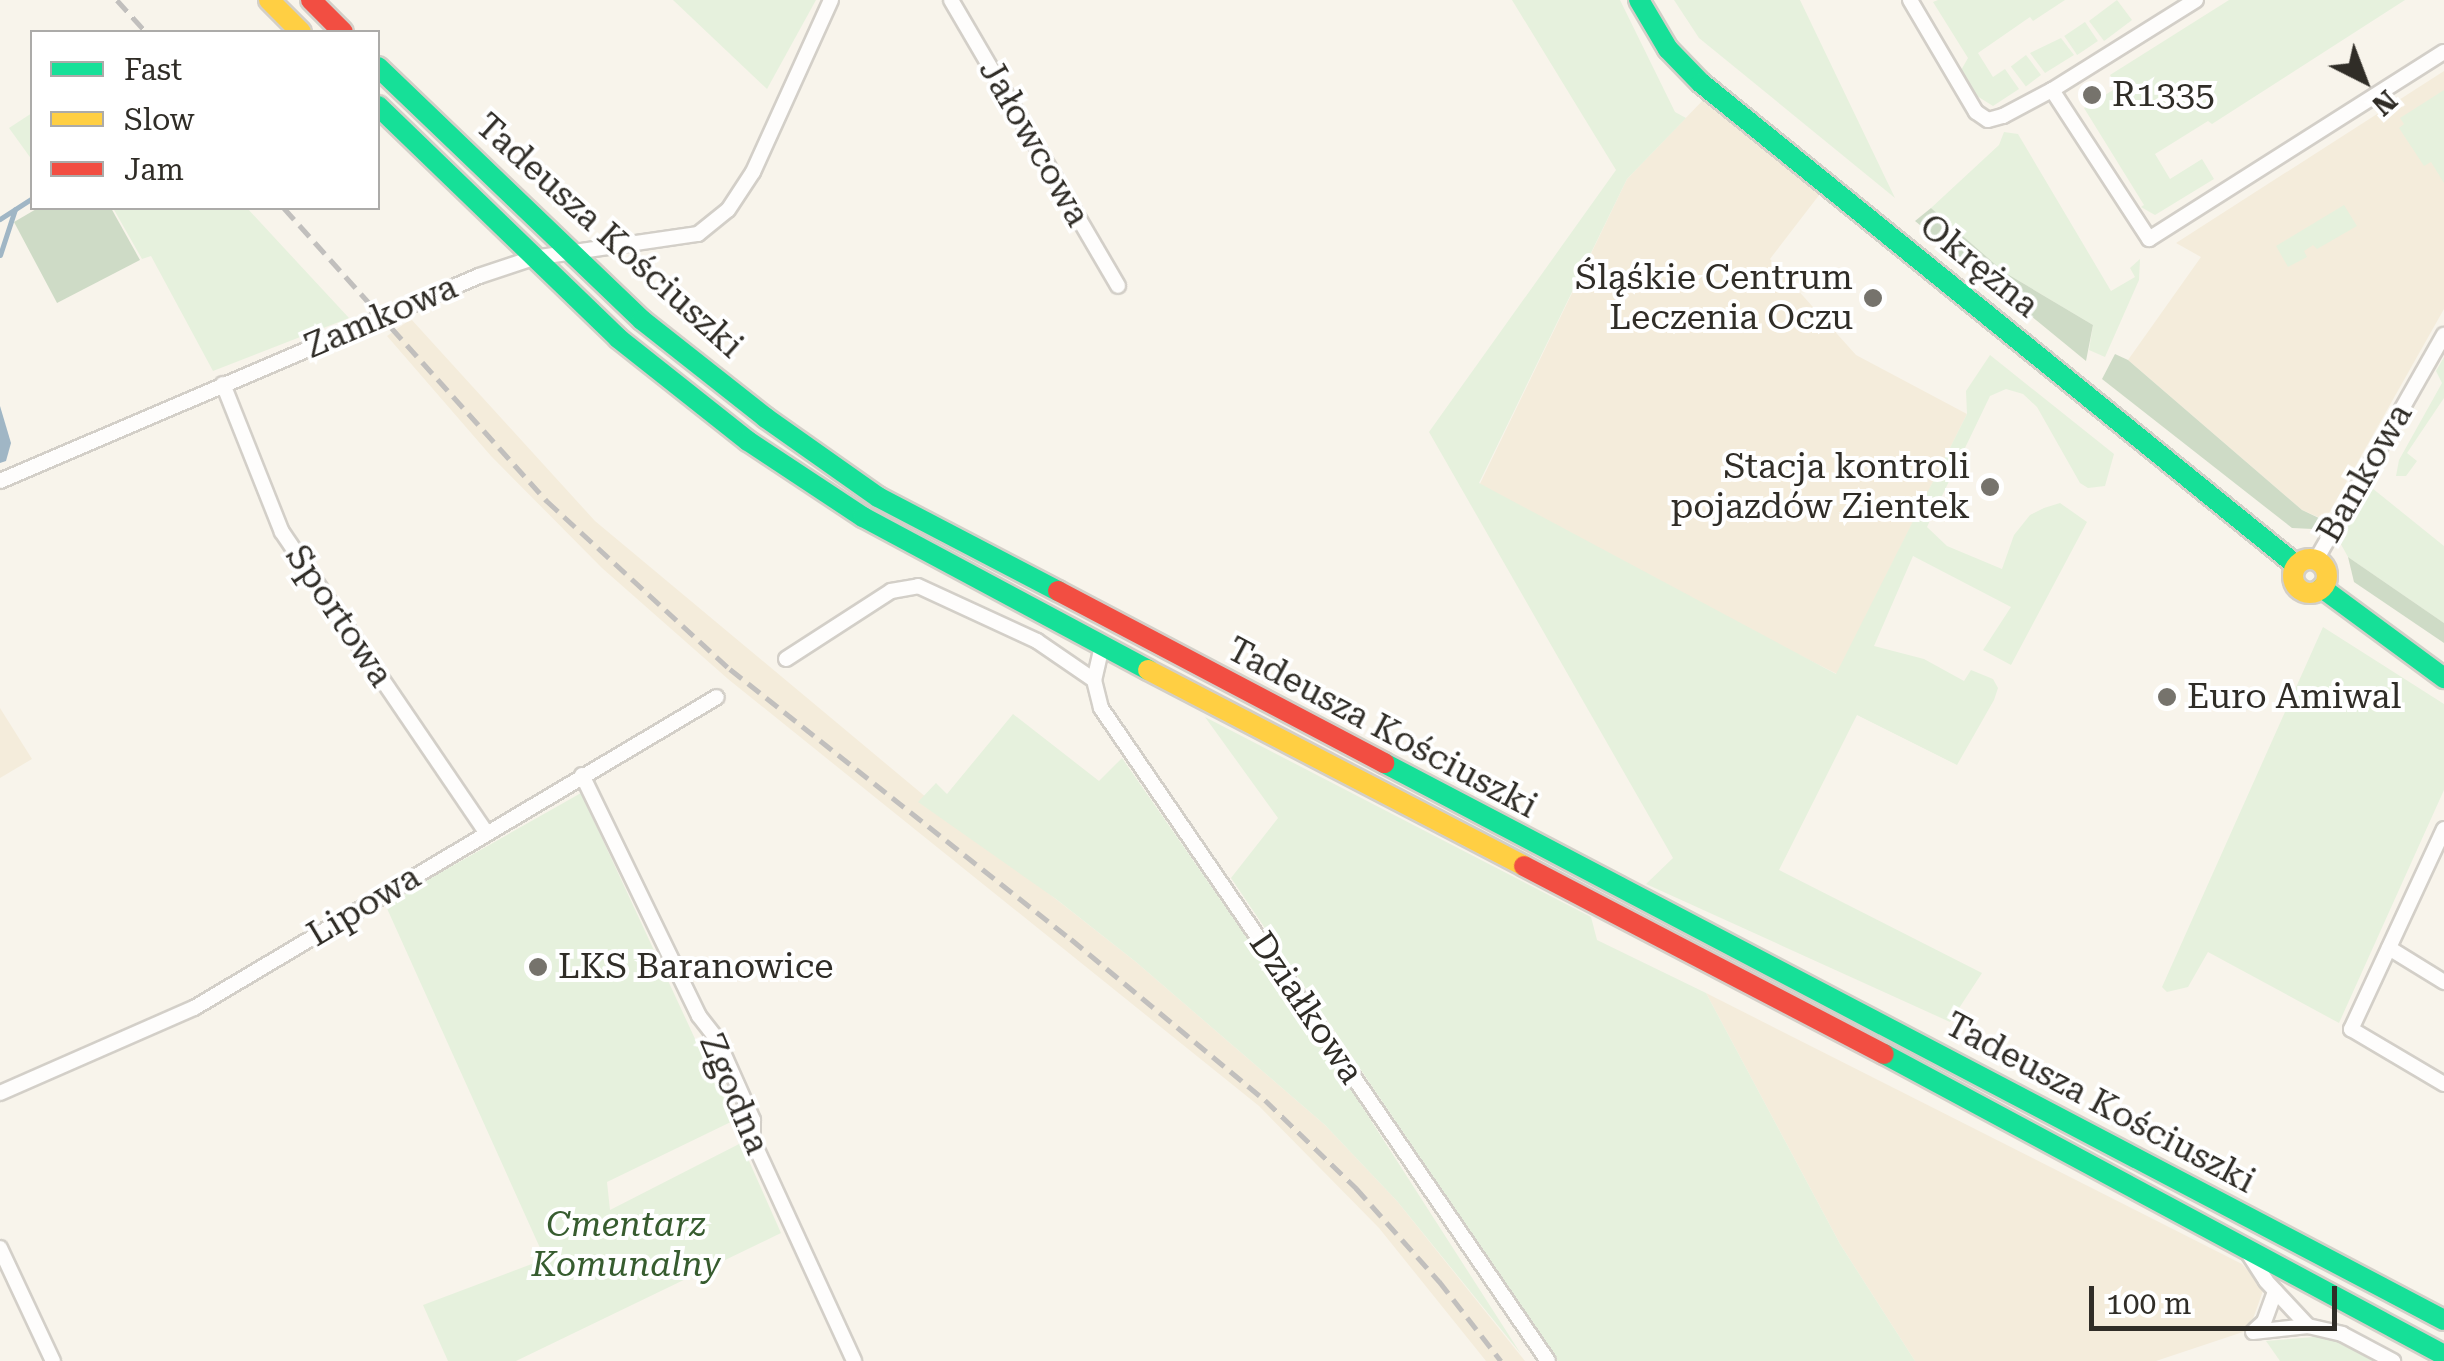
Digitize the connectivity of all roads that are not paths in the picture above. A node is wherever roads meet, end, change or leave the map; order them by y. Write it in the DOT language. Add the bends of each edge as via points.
graph roads {
  1 [pos="269,0"];
  2 [pos="311,0"];
  3 [pos="830,0"];
  4 [pos="951,0"];
  5 [pos="1640,0"];
  6 [pos="1910,0"];
  7 [pos="2196,0"];
  8 [pos="299,30"];
  9 [pos="341,30"];
  10 [pos="2444,52"];
  11 [pos="380,69"];
  12 [pos="2052,90"];
  13 [pos="380,108"];
  14 [pos="571,252"];
  15 [pos="533,258"];
  16 [pos="1118,286"];
  17 [pos="2444,335"];
  18 [pos="222,384"];
  19 [pos="0,480"];
  20 [pos="2306,562"];
  21 [pos="2322,588"];
  22 [pos="1102,646"];
  23 [pos="786,659"];
  24 [pos="2444,678"];
  25 [pos="1094,680"];
  26 [pos="717,696"];
  27 [pos="582,775"];
  28 [pos="2444,829"];
  29 [pos="486,832"];
  30 [pos="2389,948"];
  31 [pos="2444,982"];
  32 [pos="2444,1084"];
  33 [pos="0,1093"];
  34 [pos="2242,1243"];
  35 [pos="0,1248"];
  36 [pos="2274,1291"];
  37 [pos="2444,1320"];
  38 [pos="2308,1326"];
  39 [pos="2444,1356"];
  40 [pos="53,1361"];
  41 [pos="854,1361"];
  42 [pos="1548,1361"];
  43 [pos="2393,1361"];
  1 -- 8 [label="main road"];
  2 -- 9 [label="main road"];
  3 -- 14 [label="street, Zamkowa" via="753,172 728,210 698,234"];
  4 -- 16 [label="street, Jałowcowa"];
  5 -- 20 [label="main road, Okrężna" via="1668,49 1702,83"];
  6 -- 12 [label="street" via="1976,112 1988,120"];
  7 -- 12 [label="street"];
  10 -- 12 [label="street" via="2149,239"];
  11 -- 14 [label="main road, Tadeusza Kościuszki"];
  13 -- 15 [label="main road, Tadeusza Kościuszki"];
  14 -- 15 [label="street, Zamkowa"];
  14 -- 37 [label="main road, Tadeusza Kościuszki" via="703,370 878,498"];
  15 -- 18 [label="street, Zamkowa"];
  15 -- 22 [label="main road, Tadeusza Kościuszki" via="684,393 792,472 967,576"];
  17 -- 20 [label="street, Bankowa"];
  18 -- 19 [label="street, Zamkowa"];
  18 -- 29 [label="street, Sportowa" via="282,532"];
  20 -- 21 [label="main road" via="2324,566"];
  20 -- 21 [label="main road" via="2293,573 2298,589"];
  21 -- 24 [label="main road"];
  22 -- 25 [label="street"];
  22 -- 34 [label="main road, Tadeusza Kościuszki"];
  23 -- 25 [label="street" via="891,591 918,586 1037,640"];
  25 -- 42 [label="street, Działkowa" via="1101,708 1120,737"];
  26 -- 27 [label="street, Lipowa"];
  27 -- 29 [label="street, Lipowa"];
  27 -- 41 [label="street, Zgodna" via="699,1016 717,1039 753,1120 753,1141"];
  28 -- 30 [label="street"];
  29 -- 33 [label="street, Lipowa" via="194,1008"];
  30 -- 31 [label="street"];
  30 -- 32 [label="street" via="2350,1029"];
  34 -- 36 [label="street"];
  34 -- 39 [label="main road, Tadeusza Kościuszki"];
  35 -- 40 [label="street"];
  36 -- 38 [label="street"];
  36 -- 38 [label="street" via="2264,1322 2252,1332"];
  38 -- 43 [label="street" via="2342,1334"];
}
